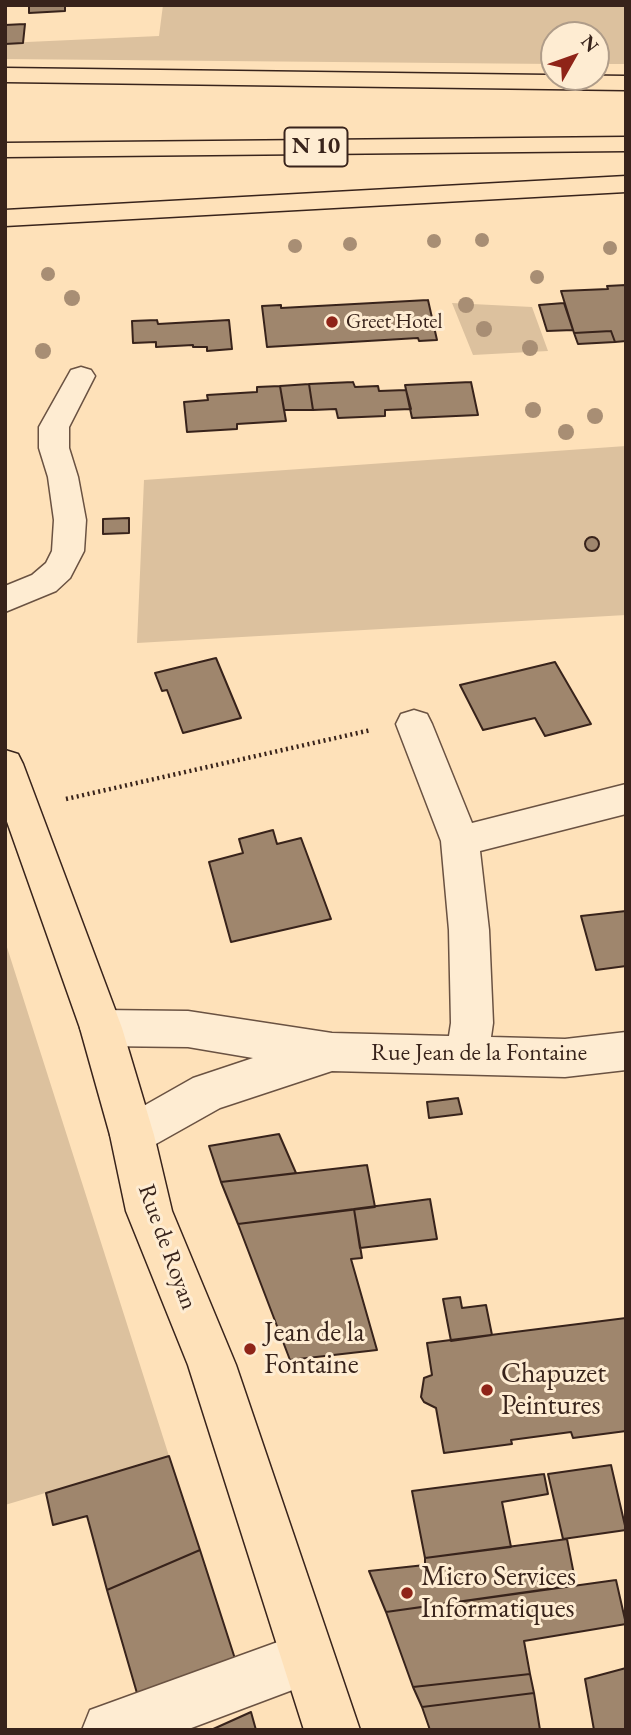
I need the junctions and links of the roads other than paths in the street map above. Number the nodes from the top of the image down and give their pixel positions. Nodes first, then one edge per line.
1 (5, 75) edge
2 (626, 83) edge
3 (626, 144) edge
4 (5, 150) edge
5 (626, 184) edge
6 (5, 218) edge
7 (81, 376) dead end
8 (5, 600) edge
9 (414, 724) road end
10 (5, 764) edge
11 (626, 799) edge
12 (460, 841) junction
13 (101, 1028) junction
14 (626, 1051) edge
15 (332, 1052) junction
16 (467, 1054) junction
17 (132, 1135) junction
18 (308, 1658) junction
19 (110, 1730) edge
20 (332, 1730) edge

1 - 2 main road
3 - 4 main road, N 10
5 - 6 main road
7 - 8 street
9 - 12 street
10 - 13 main road, Rue de Royan
11 - 12 street
12 - 16 street
13 - 15 street, Rue Jean de la Fontaine
13 - 17 main road, Rue de Royan
14 - 16 street, Rue Jean de la Fontaine
15 - 16 street, Rue Jean de la Fontaine
15 - 17 street, Rue Jean de la Fontaine
17 - 18 main road, Rue de Royan
18 - 19 street
18 - 20 main road, Rue de Royan

